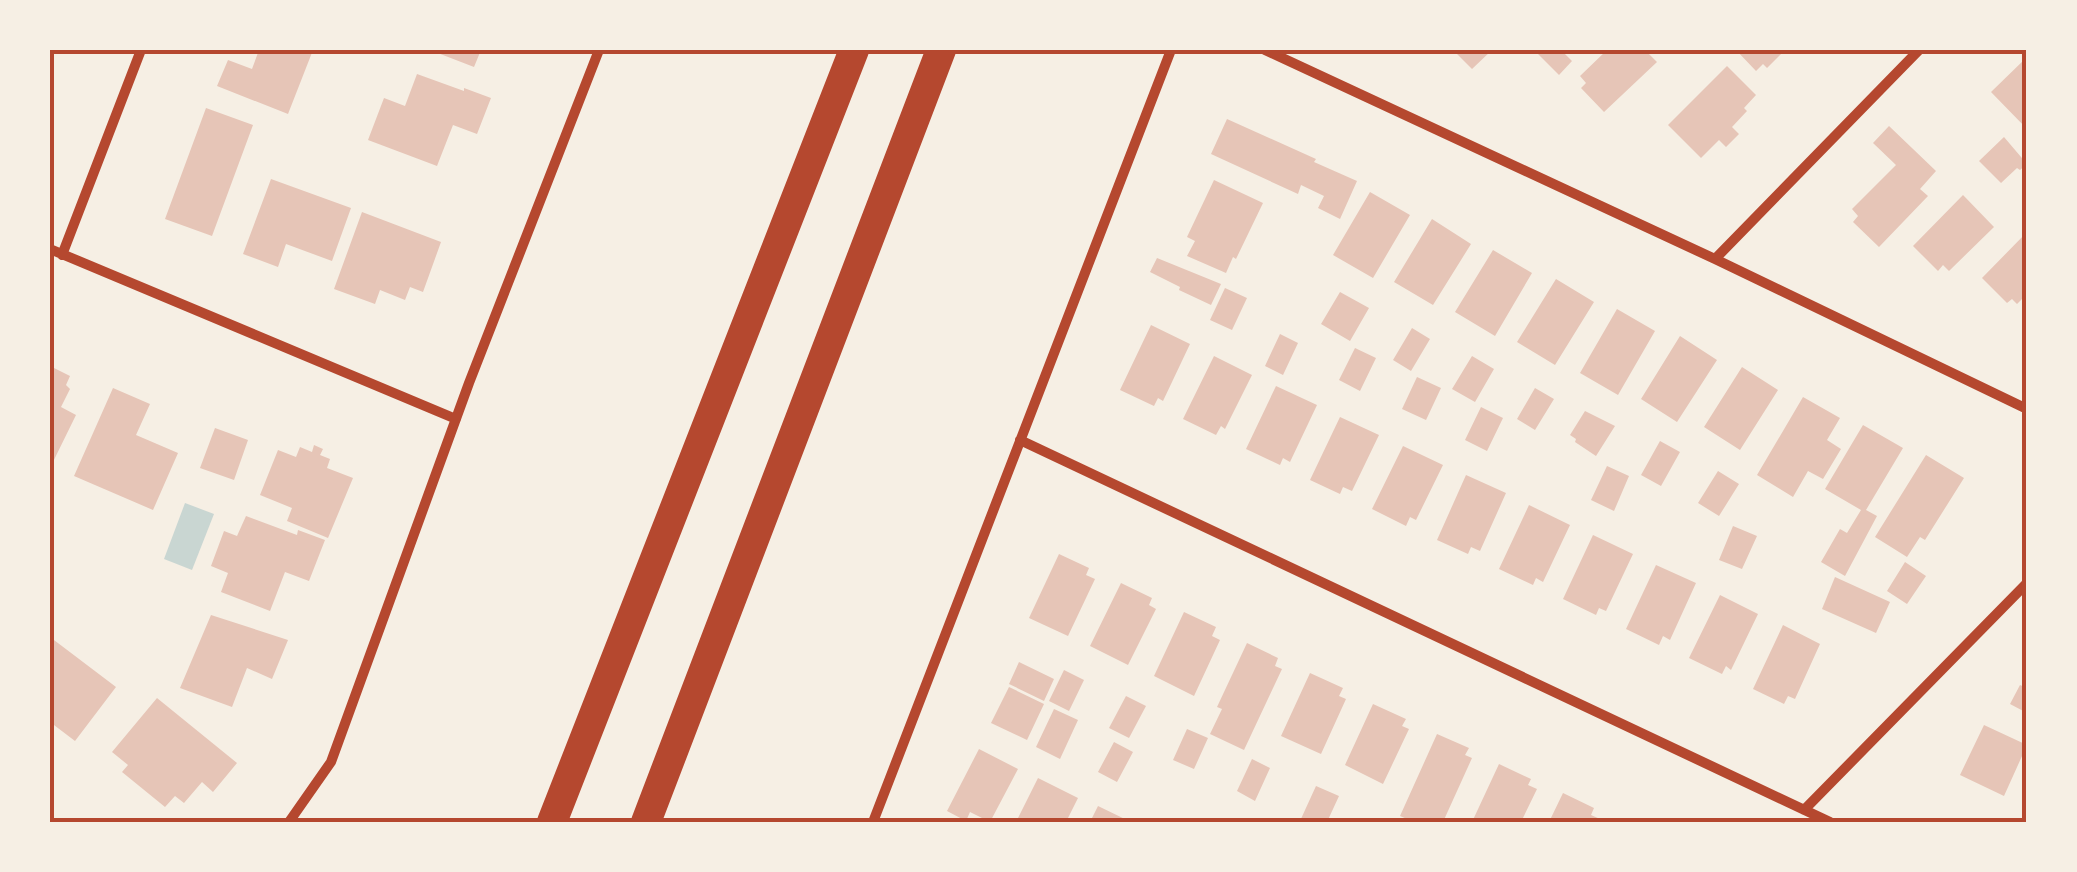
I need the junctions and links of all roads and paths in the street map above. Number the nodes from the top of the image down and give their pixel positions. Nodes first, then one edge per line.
1 (140, 50) edge
2 (599, 50) edge
3 (854, 50) edge
4 (941, 50) edge
5 (1171, 50) edge
6 (1919, 50) edge
7 (1273, 51) edge
8 (50, 249) edge
9 (62, 256) junction
10 (1715, 259) junction
11 (2027, 409) edge
12 (456, 419) junction
13 (1020, 440) junction
14 (2027, 582) edge
15 (1804, 810) junction
16 (289, 822) edge
17 (552, 822) edge
18 (646, 822) edge
19 (873, 822) edge
20 (1830, 822) edge

1 - 9 street
2 - 12 street
3 - 17 highway
4 - 18 highway
5 - 13 street
6 - 10 street
7 - 10 street
8 - 9 street
9 - 12 street
10 - 11 street
12 - 16 street
13 - 15 street
13 - 19 street
14 - 15 street
15 - 20 street

